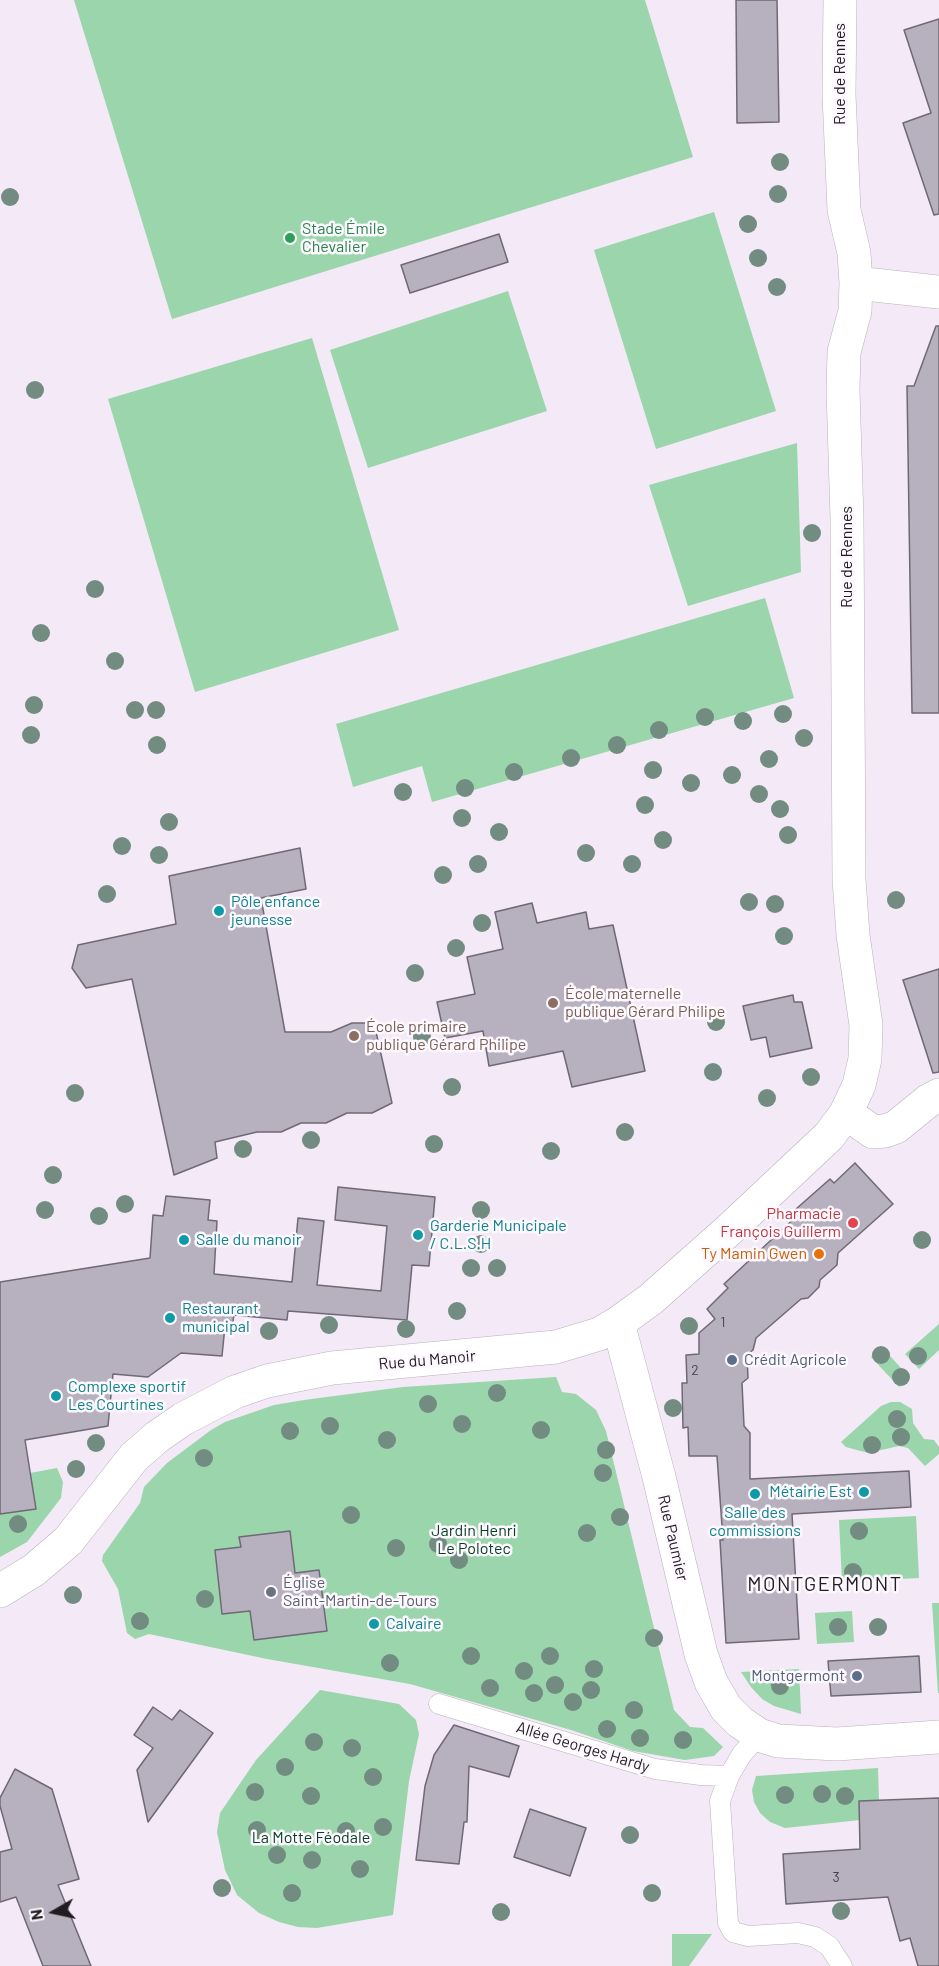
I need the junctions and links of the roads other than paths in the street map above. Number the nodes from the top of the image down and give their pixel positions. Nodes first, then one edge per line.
1 (840, 0) edge
2 (856, 283) junction
3 (939, 292) edge
4 (939, 1095) edge
5 (846, 1113) junction
6 (618, 1323) junction
7 (0, 1591) edge
8 (439, 1704) dead end
9 (759, 1735) junction
10 (939, 1737) edge
11 (729, 1776) junction
12 (842, 1966) edge

1 - 2 street, Rue de Rennes
2 - 3 street
2 - 5 street, Rue de Rennes
4 - 5 street
5 - 6 street, Rue du Manoir
6 - 7 street, Rue du Manoir
6 - 9 street, Rue Paumier
8 - 11 lane, Allée Georges Hardy
9 - 10 street, Rue Paumier
9 - 11 lane
11 - 12 lane

